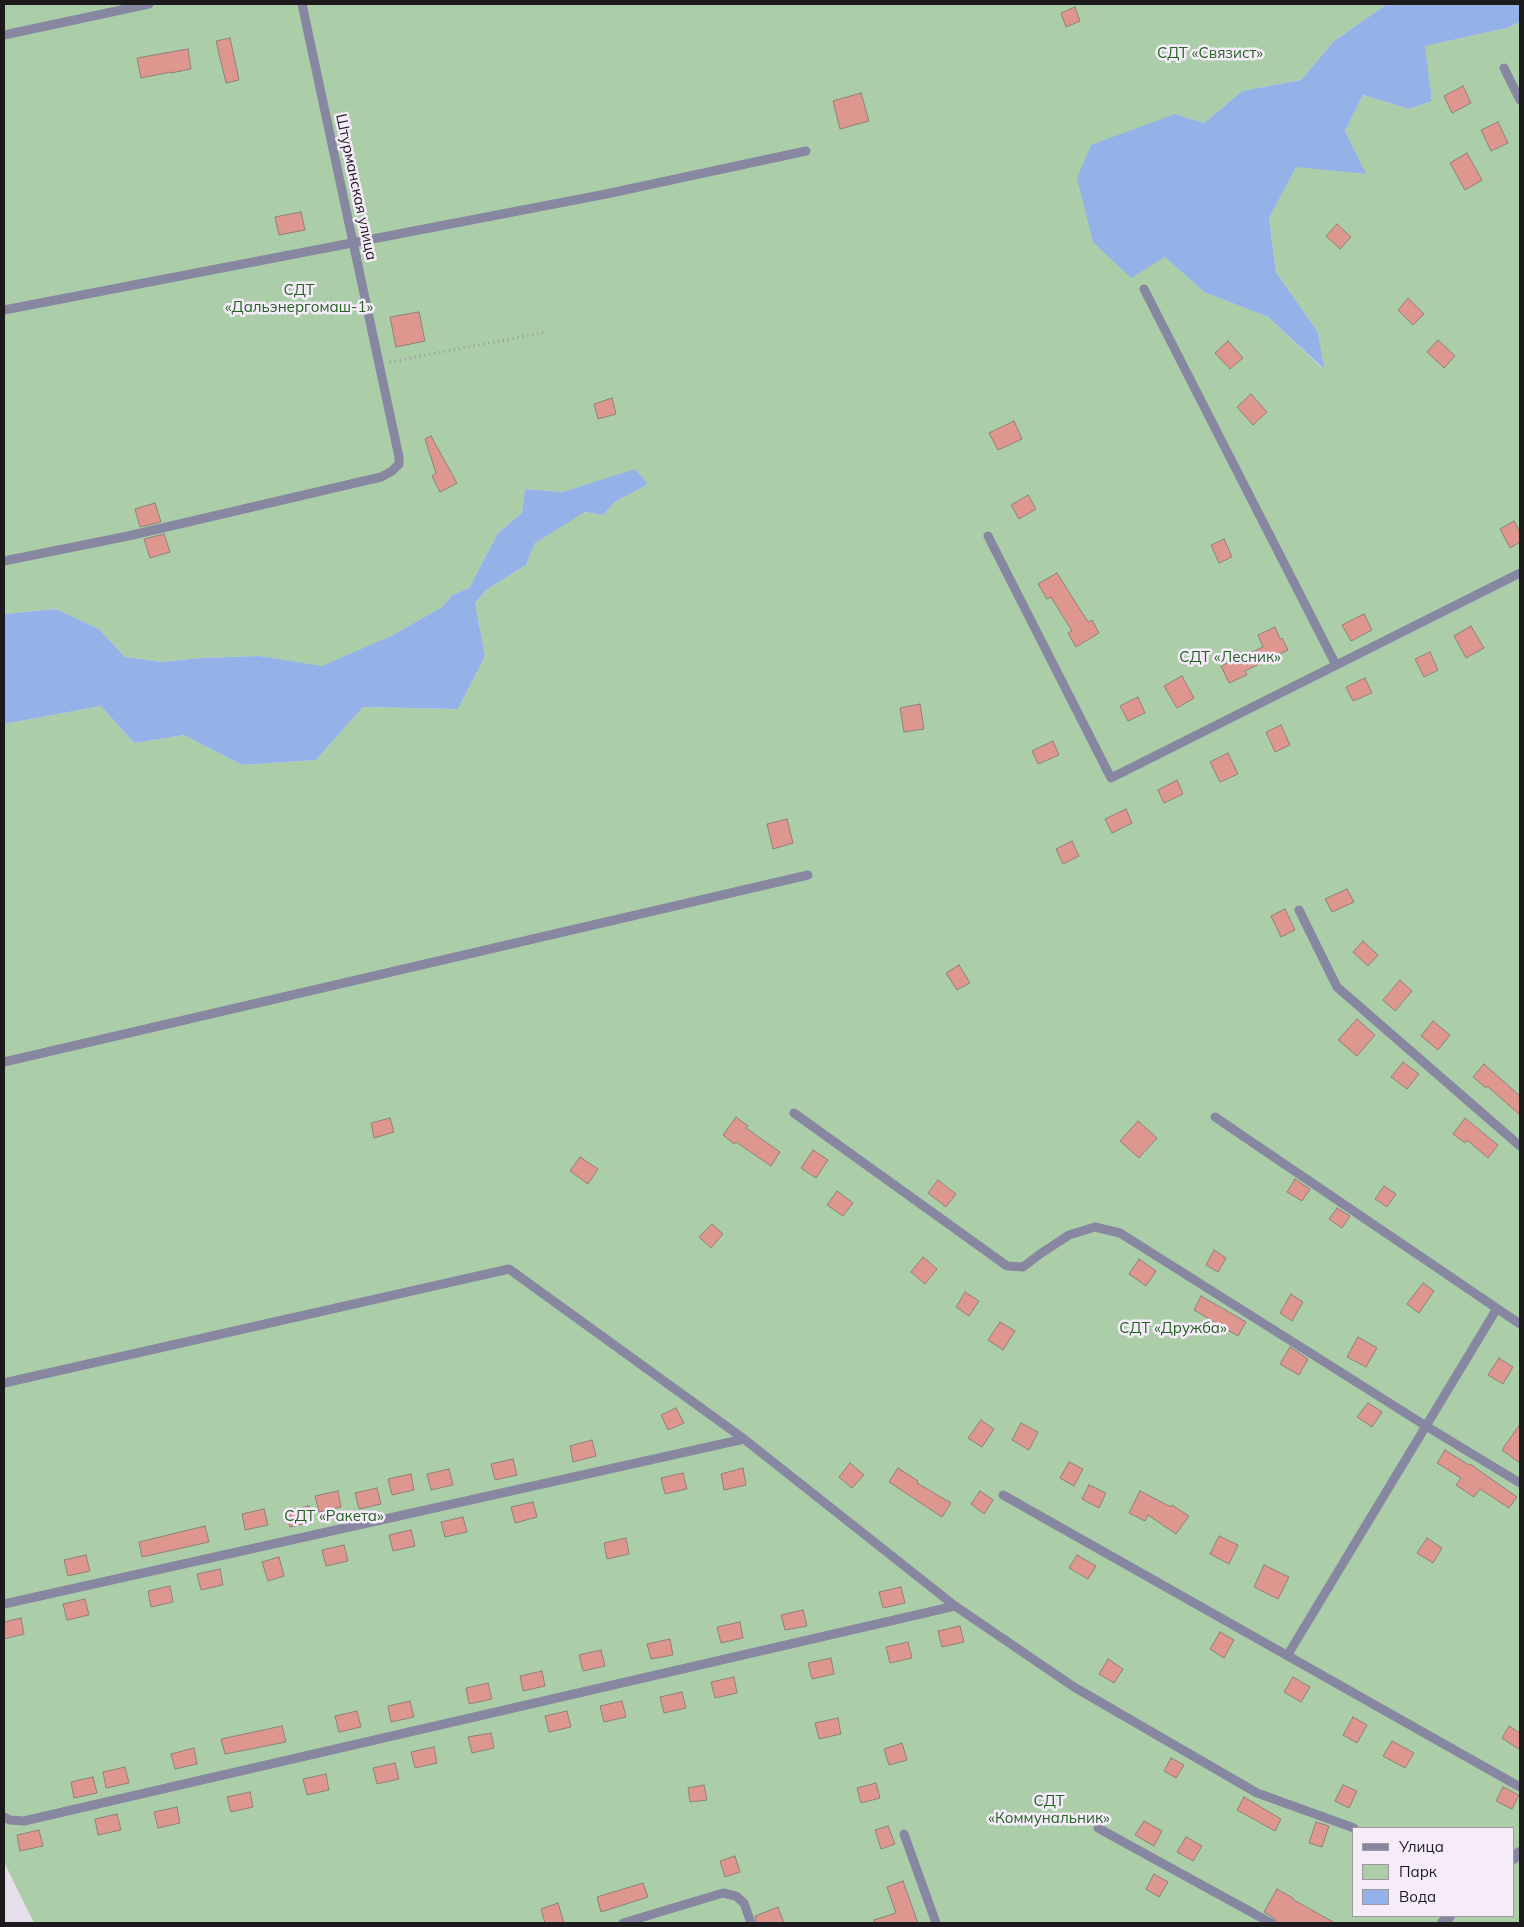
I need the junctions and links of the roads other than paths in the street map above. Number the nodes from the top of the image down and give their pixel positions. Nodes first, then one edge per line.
1 (149, 4) edge
2 (302, 4) edge
3 (4, 35) edge
4 (1504, 68) dead end
5 (1520, 100) edge
6 (806, 151) dead end
7 (354, 242) junction
8 (1144, 289) dead end
9 (4, 310) edge
10 (988, 536) dead end
11 (4, 561) edge
12 (1520, 573) edge
13 (1336, 665) junction
14 (808, 875) dead end
15 (1299, 910) dead end
16 (4, 1062) edge
17 (794, 1114) dead end
18 (1215, 1117) dead end
19 (1520, 1146) edge
20 (1496, 1310) junction
21 (1520, 1324) edge
22 (4, 1383) edge
23 (1426, 1426) junction
24 (744, 1439) junction
25 (1520, 1483) edge
26 (1002, 1495) dead end
27 (4, 1604) edge
28 (955, 1606) junction
29 (1287, 1656) junction
30 (1520, 1786) edge
31 (4, 1817) edge
32 (1352, 1827) edge
33 (1098, 1828) dead end
34 (904, 1834) dead end
35 (623, 1923) edge
36 (752, 1923) edge
37 (936, 1923) edge
38 (1271, 1923) edge

1 - 3 lane
2 - 7 lane, Штурманская улица
4 - 5 lane
6 - 7 lane
7 - 9 lane
7 - 11 lane, Штурманская улица
8 - 13 lane
10 - 13 lane
12 - 13 lane
14 - 16 lane
15 - 19 lane
17 - 23 lane
18 - 20 lane
20 - 21 lane
20 - 23 lane
22 - 24 lane
23 - 25 lane
23 - 29 lane
24 - 27 lane
24 - 28 lane
26 - 29 lane
28 - 31 lane
28 - 32 lane
29 - 30 lane
33 - 38 lane
34 - 37 lane
35 - 36 lane

